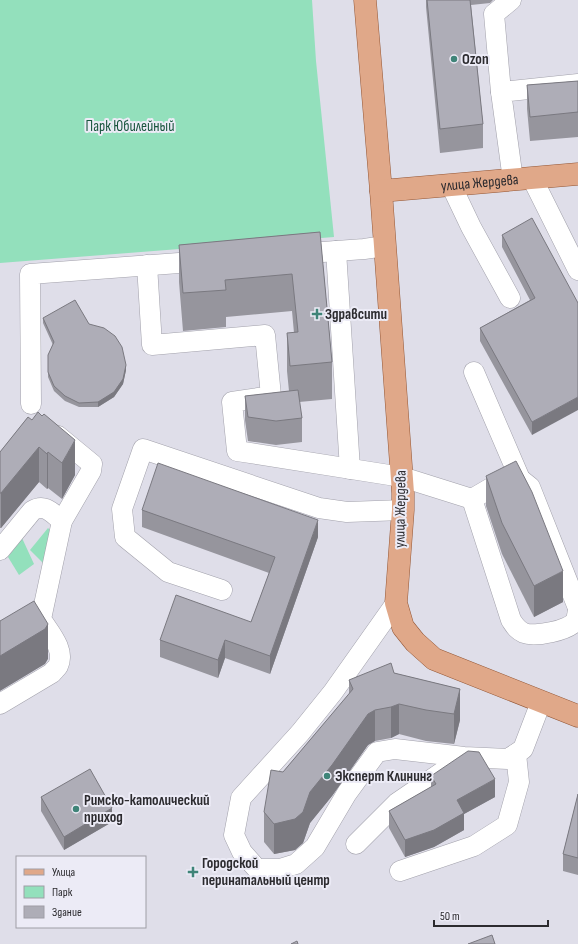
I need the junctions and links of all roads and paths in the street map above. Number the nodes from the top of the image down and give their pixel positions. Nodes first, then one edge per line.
1 (365, 0) edge
2 (512, 0) edge
3 (578, 84) edge
4 (501, 92) junction
5 (578, 174) edge
6 (522, 179) junction
7 (451, 185) junction
8 (381, 191) junction
9 (385, 246) junction
10 (336, 251) junction
11 (281, 255) edge
12 (226, 259) edge
13 (576, 262) edge
14 (147, 265) junction
15 (510, 298) dead end
16 (474, 372) dead end
17 (31, 404) dead end
18 (34, 432) edge
19 (350, 469) junction
20 (402, 477) junction
21 (520, 479) junction
22 (472, 499) junction
23 (403, 510) junction
24 (62, 521) junction
25 (0, 550) edge
26 (222, 590) dead end
27 (396, 603) junction
28 (578, 610) edge
29 (541, 702) junction
30 (0, 704) edge
31 (578, 716) edge
32 (516, 754) junction
33 (464, 757) junction
34 (356, 844) dead end
35 (400, 871) dead end

1 - 8 main road, улица Жердева
2 - 4 street
3 - 4 street
4 - 6 street
5 - 6 main road, улица Жердева
6 - 7 main road, улица Жердева
6 - 13 street
7 - 8 main road, улица Жердева
7 - 15 street
8 - 9 main road, улица Жердева
9 - 10 street
9 - 20 main road, улица Жердева
10 - 11 street
10 - 19 street
12 - 14 street
14 - 17 street
14 - 19 street
16 - 21 street
18 - 24 street
19 - 20 street
20 - 22 street
20 - 23 main road, улица Жердева
21 - 22 street
21 - 28 street
22 - 28 street
23 - 26 street
23 - 27 main road, улица Жердева
24 - 25 street
24 - 30 street
27 - 29 main road, улица Жердева
27 - 33 street
29 - 31 main road, улица Жердева
29 - 32 street
32 - 33 street
32 - 35 street
33 - 34 street

